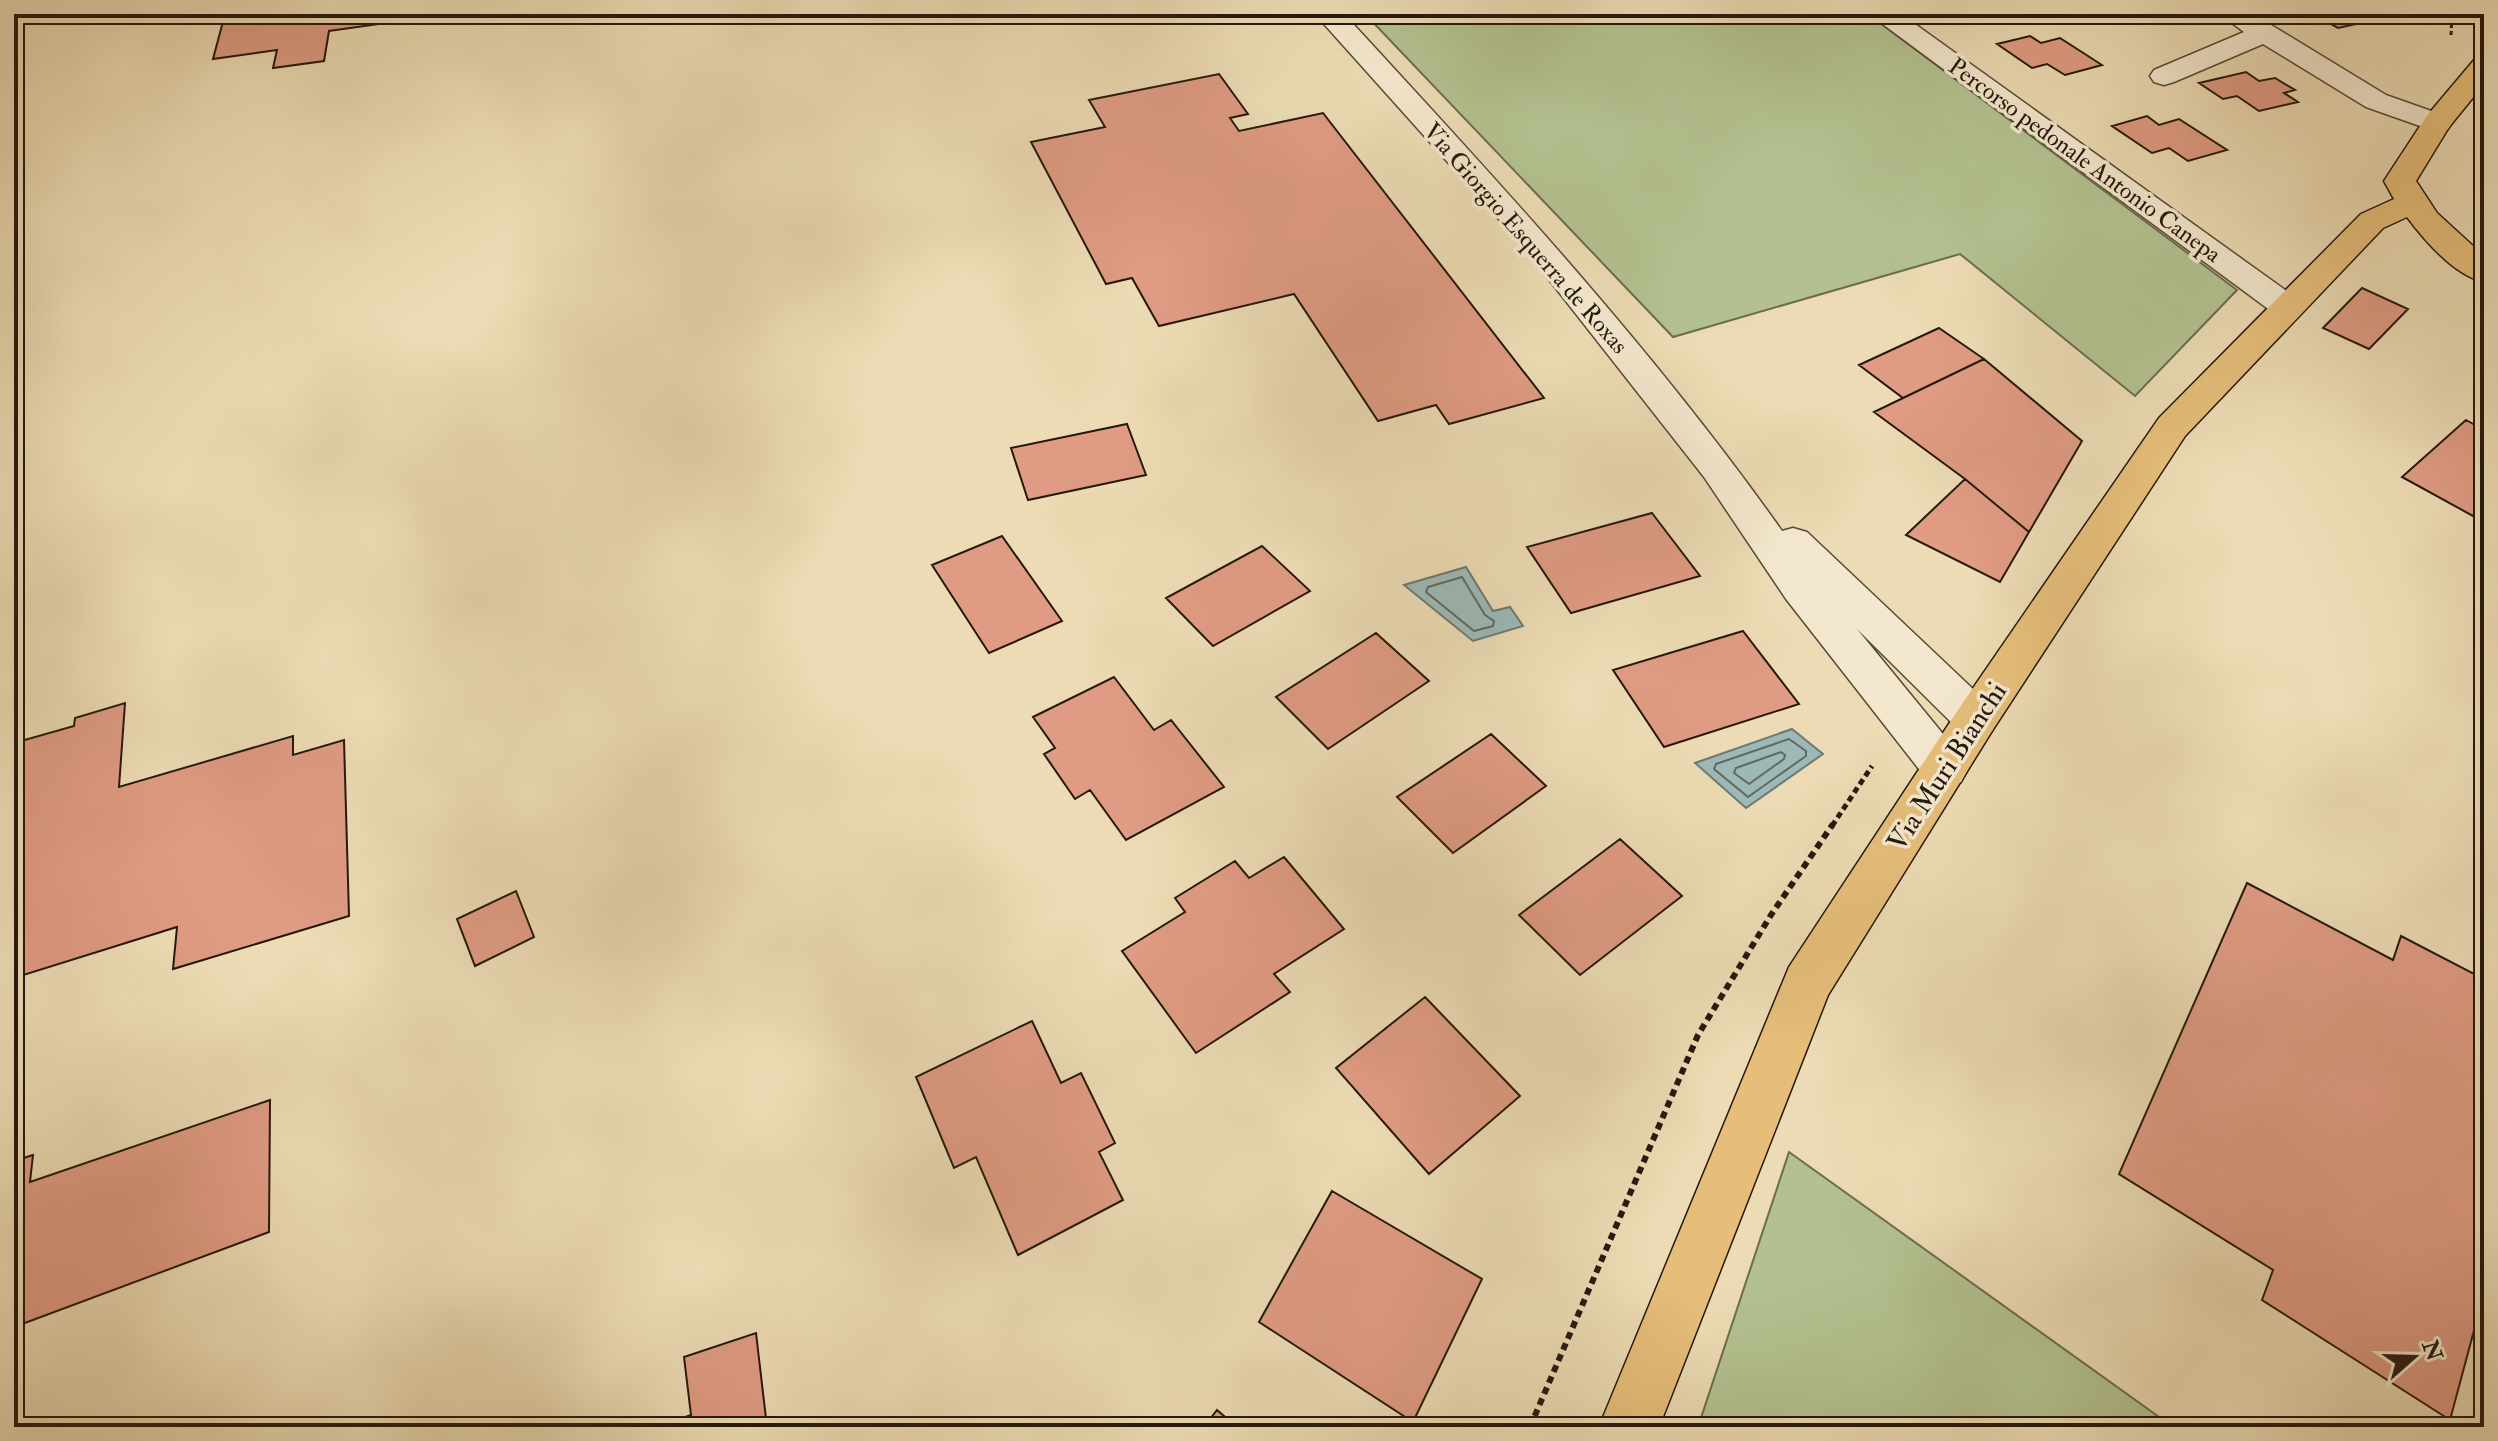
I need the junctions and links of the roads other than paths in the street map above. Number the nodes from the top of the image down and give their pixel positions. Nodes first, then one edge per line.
1 (1329, 14) edge
2 (1883, 14) edge
3 (2234, 14) edge
4 (2265, 33) junction
5 (2484, 66) edge
6 (2164, 76) dead end
7 (2437, 123) junction
8 (2410, 204) junction
9 (2484, 272) edge
10 (2287, 307) junction
11 (1717, 468) junction
12 (1976, 719) junction
13 (1945, 769) junction
14 (1629, 1427) edge

1 - 11 street, Via Giorgio Esquerra de Roxas
2 - 10 street, Percorso pedonale Antonio Canepa
3 - 4 street
4 - 6 street
4 - 7 street
5 - 7 main road
7 - 8 main road
8 - 9 main road
8 - 10 main road, Via Muri Bianchi
10 - 12 main road, Via Muri Bianchi
11 - 12 street
11 - 13 street
12 - 13 main road, Via Muri Bianchi
13 - 14 main road, Via Muri Bianchi

